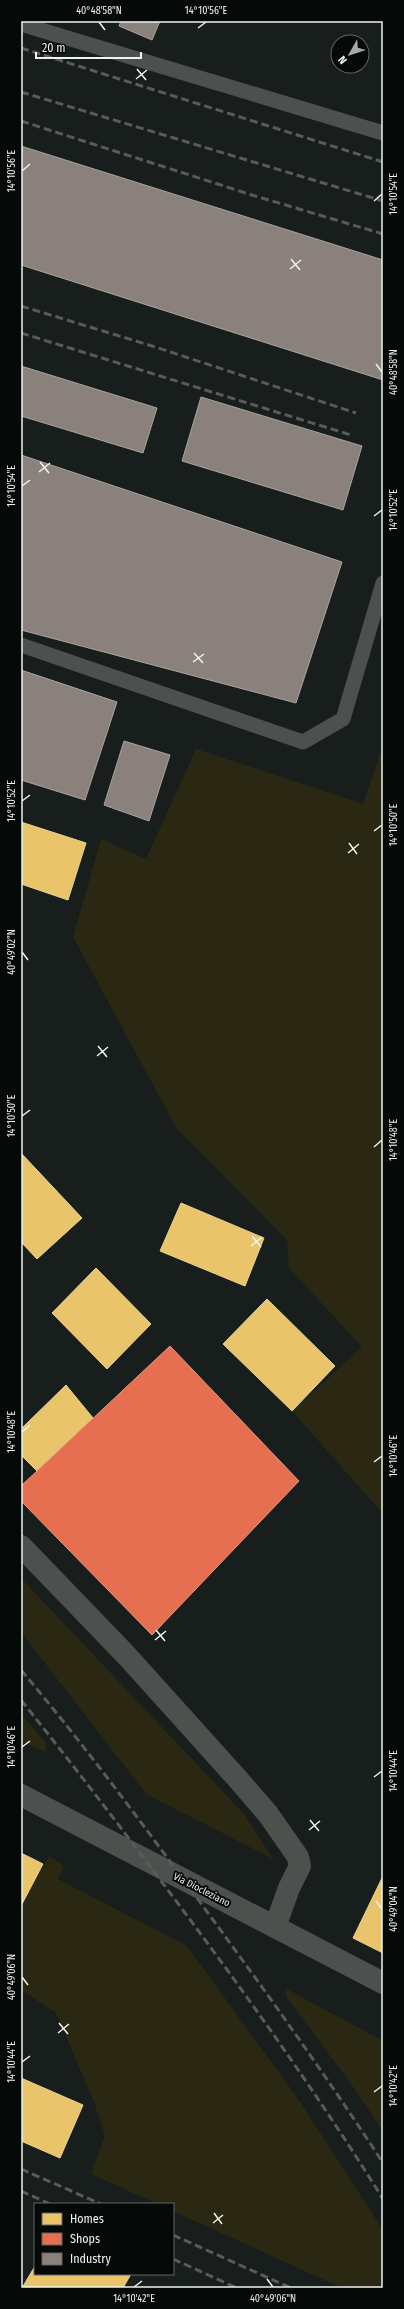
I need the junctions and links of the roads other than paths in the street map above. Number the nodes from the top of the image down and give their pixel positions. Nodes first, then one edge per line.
1 (21, 24) edge
2 (383, 133) edge
3 (383, 583) edge
4 (21, 645) edge
5 (21, 1546) edge
6 (21, 1795) edge
7 (275, 1927) junction
8 (383, 1983) edge

1 - 2 lane
3 - 4 lane
5 - 7 street
6 - 7 street, Via Diocleziano
7 - 8 street, Via Diocleziano

